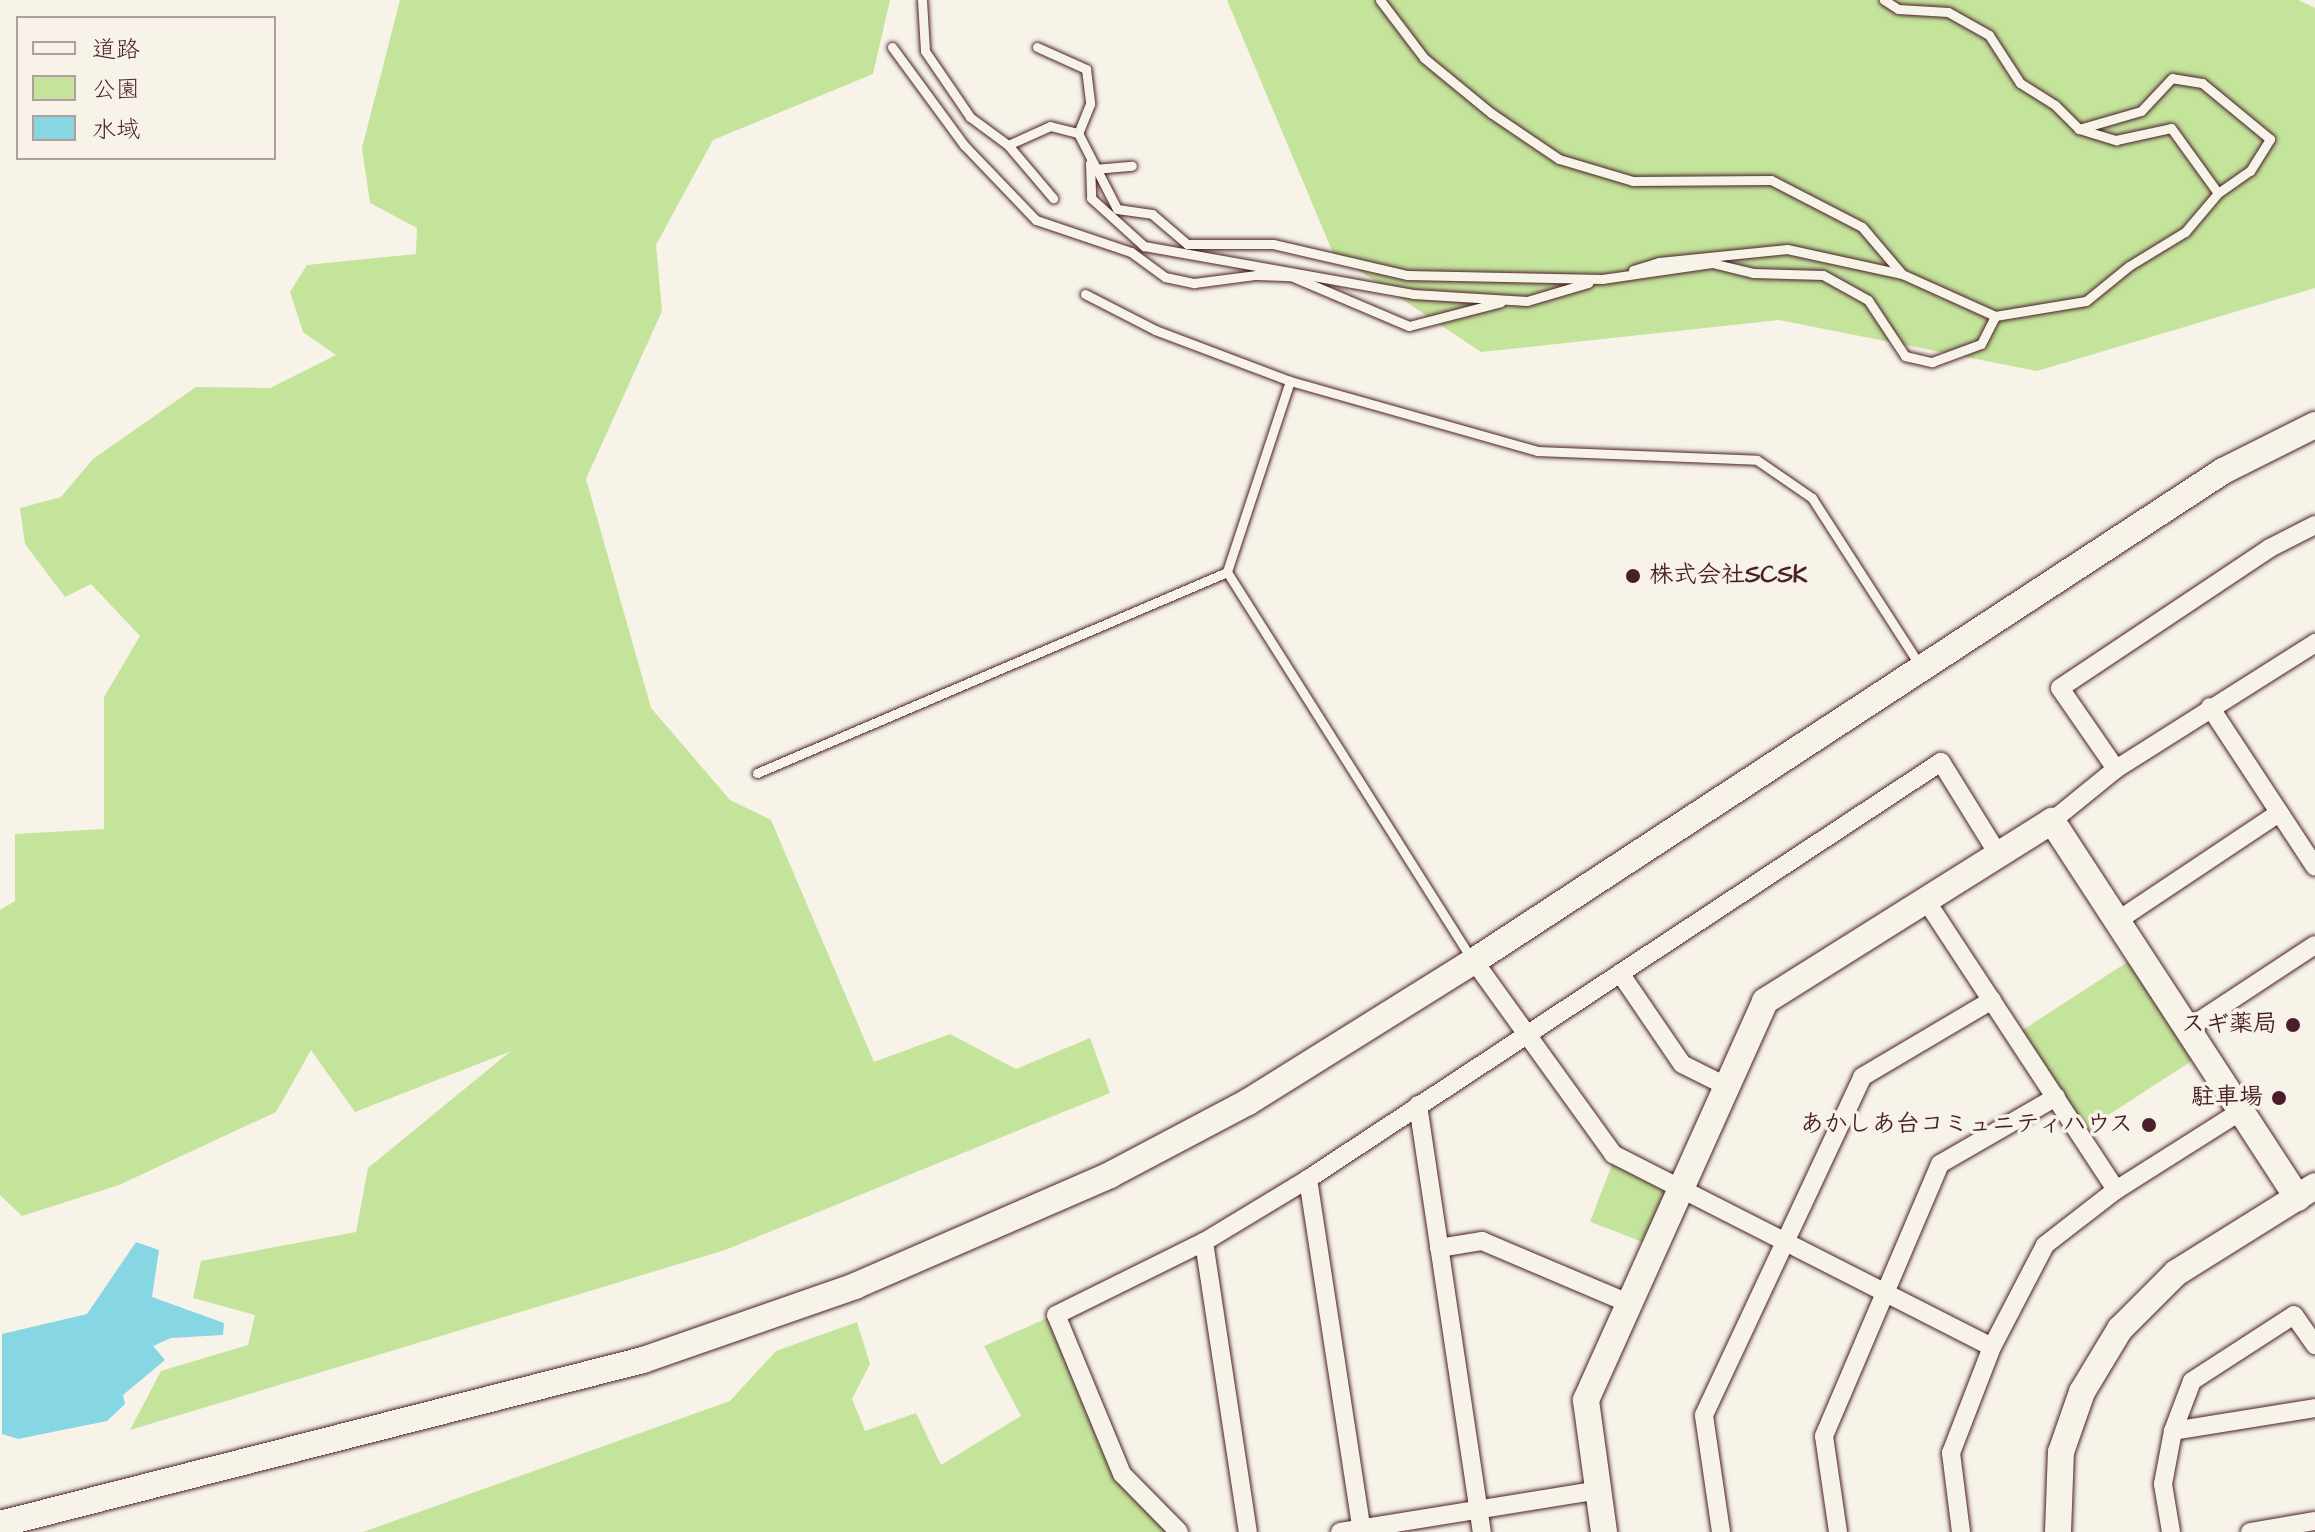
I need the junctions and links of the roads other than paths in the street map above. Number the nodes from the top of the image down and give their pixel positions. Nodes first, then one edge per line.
1 (922, 0) edge
2 (1380, 0) edge
3 (1884, 0) edge
4 (892, 47) dead end
5 (1037, 47) dead end
6 (2079, 129) junction
7 (1078, 133) junction
8 (1008, 145) junction
9 (1089, 157) junction
10 (1132, 166) dead end
11 (1094, 169) junction
12 (2218, 193) junction
13 (1053, 198) dead end
14 (1902, 274) junction
15 (1602, 279) junction
16 (1085, 294) dead end
17 (1508, 300) junction
18 (1995, 316) junction
19 (1290, 381) junction
20 (2315, 425) edge
21 (2315, 525) edge
22 (1227, 572) junction
23 (2312, 650) edge
24 (1921, 667) junction
25 (2210, 707) junction
26 (2116, 769) junction
27 (757, 773) dead end
28 (2279, 813) junction
29 (2052, 821) junction
30 (1998, 854) junction
31 (2315, 867) edge
32 (1925, 899) junction
33 (2117, 921) junction
34 (2315, 945) edge
35 (1474, 961) junction
36 (1620, 973) junction
37 (1992, 1000) junction
38 (2187, 1029) junction
39 (1525, 1034) junction
40 (1724, 1085) junction
41 (2056, 1097) junction
42 (1418, 1105) junction
43 (2241, 1111) junction
44 (1308, 1179) junction
45 (1679, 1187) junction
46 (2116, 1190) junction
47 (2306, 1192) edge
48 (1785, 1241) junction
49 (1204, 1242) junction
50 (1439, 1248) junction
51 (1885, 1292) junction
52 (1628, 1303) junction
53 (2315, 1345) edge
54 (1992, 1347) junction
55 (2315, 1408) edge
56 (2173, 1431) junction
57 (1598, 1490) junction
58 (1479, 1510) junction
59 (2315, 1521) edge
60 (0, 1524) edge
61 (1362, 1530) edge
62 (1179, 1532) edge
63 (1248, 1532) edge
64 (1340, 1532) edge
65 (1482, 1532) edge
66 (1604, 1532) edge
67 (1721, 1532) edge
68 (1838, 1532) edge
69 (1961, 1532) edge
70 (2058, 1532) edge
71 (2171, 1532) edge
72 (2250, 1532) edge

1 - 8 lane
2 - 14 lane
3 - 6 lane
4 - 17 lane
5 - 7 lane
6 - 12 lane
6 - 12 lane
7 - 8 lane
7 - 9 lane
8 - 13 lane
9 - 11 lane
9 - 17 lane
10 - 11 lane
11 - 15 lane
12 - 18 lane
14 - 15 lane
14 - 18 lane
15 - 17 lane
15 - 18 lane
16 - 19 lane
19 - 22 lane
19 - 24 lane
20 - 24 street
21 - 26 street
22 - 27 lane
22 - 35 lane
23 - 25 street
24 - 35 street
25 - 26 street
25 - 28 street
26 - 29 street
28 - 31 street
28 - 33 street
29 - 30 street
29 - 33 street
30 - 32 street
30 - 36 street
32 - 37 street
32 - 40 street
33 - 38 street
34 - 38 street
35 - 39 street
35 - 60 street
36 - 39 street
36 - 40 street
37 - 41 street
37 - 48 street
38 - 43 street
39 - 42 street
39 - 45 street
40 - 45 street
41 - 46 street
41 - 51 street
42 - 44 street
42 - 50 street
43 - 46 street
43 - 47 street
44 - 49 street
44 - 61 street
45 - 48 street
45 - 52 street
46 - 54 street
47 - 70 street
48 - 51 street
48 - 67 street
49 - 62 street
49 - 63 street
50 - 52 street
50 - 58 street
51 - 54 street
51 - 68 street
52 - 57 street
53 - 56 street
54 - 69 street
55 - 56 street
56 - 71 street
57 - 58 street
57 - 66 street
58 - 61 street
58 - 65 street
59 - 72 street
61 - 64 street

